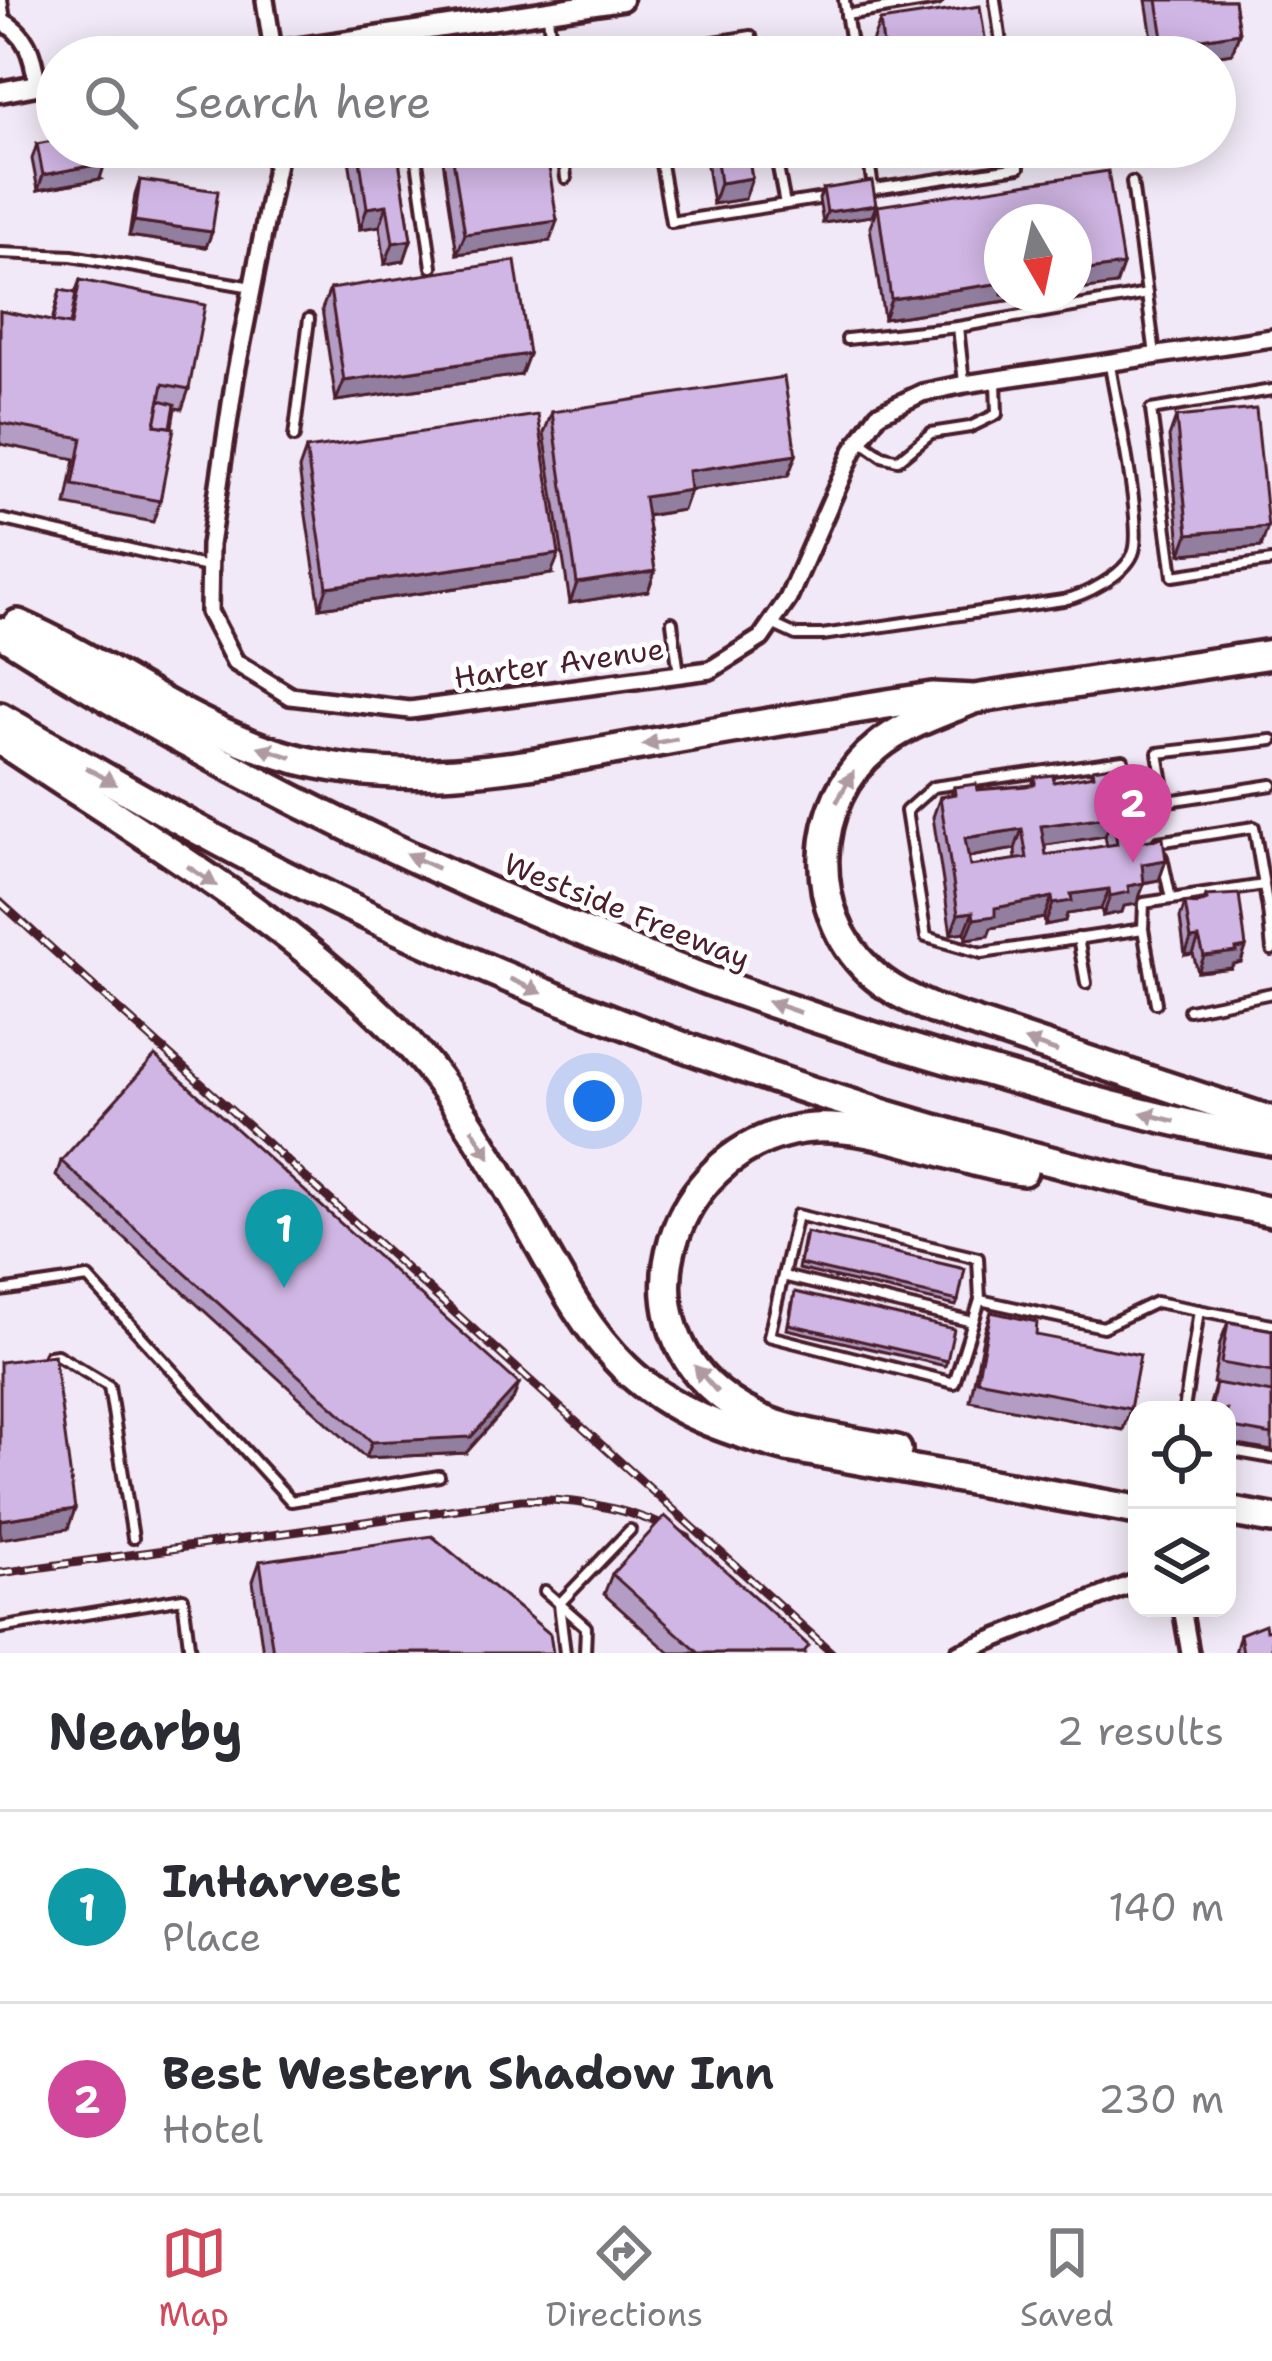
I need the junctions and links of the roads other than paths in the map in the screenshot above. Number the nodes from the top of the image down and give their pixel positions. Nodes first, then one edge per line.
1 (2, 0) edge
2 (265, 0) edge
3 (622, 0) edge
4 (844, 0) edge
5 (937, 0) edge
6 (995, 0) edge
7 (488, 10) edge
8 (548, 11) junction
9 (846, 15) junction
10 (3, 21) edge
11 (401, 33) junction
12 (270, 36) edge
13 (384, 36) edge
14 (401, 36) edge
15 (550, 36) edge
16 (850, 36) edge
17 (1000, 36) edge
18 (36, 62) edge
19 (36, 84) edge
20 (0, 92) edge
21 (276, 168) edge
22 (418, 168) edge
23 (565, 168) edge
24 (662, 168) edge
25 (778, 168) edge
26 (870, 168) edge
27 (1007, 168) edge
28 (566, 178) dead end
29 (1132, 182) dead end
30 (873, 190) junction
31 (851, 193) edge
32 (829, 197) edge
33 (785, 204) junction
34 (0, 253) edge
35 (432, 267) dead end
36 (252, 286) junction
37 (1147, 294) junction
38 (309, 320) dead end
39 (958, 326) junction
40 (1272, 338) edge
41 (848, 339) dead end
42 (1155, 356) junction
43 (1109, 362) junction
44 (996, 380) junction
45 (964, 384) junction
46 (1272, 390) edge
47 (294, 436) dead end
48 (860, 440) junction
49 (0, 519) edge
50 (1272, 561) edge
51 (210, 568) junction
52 (0, 616) edge
53 (672, 622) dead end
54 (771, 624) junction
55 (0, 632) edge
56 (1272, 654) edge
57 (679, 675) junction
58 (974, 699) junction
59 (0, 717) edge
60 (0, 740) edge
61 (1272, 740) edge
62 (1126, 783) edge
63 (1272, 785) edge
64 (1166, 801) junction
65 (1132, 825) edge
66 (1159, 842) junction
67 (1147, 843) edge
68 (1264, 885) junction
69 (1171, 899) junction
70 (1270, 909) edge
71 (1143, 928) junction
72 (1078, 938) junction
73 (1272, 948) edge
74 (1086, 983) dead end
75 (1272, 993) edge
76 (1156, 1003) dead end
77 (1189, 1010) dead end
78 (1272, 1121) edge
79 (1272, 1142) edge
80 (1126, 1183) junction
81 (1272, 1212) edge
82 (783, 1276) junction
83 (0, 1291) edge
84 (980, 1300) junction
85 (1199, 1310) junction
86 (973, 1322) junction
87 (1272, 1324) edge
88 (38, 1358) edge
89 (1185, 1401) edge
90 (1236, 1452) edge
91 (1272, 1458) edge
92 (439, 1476) dead end
93 (1128, 1492) edge
94 (1131, 1509) edge
95 (1236, 1512) edge
96 (1272, 1519) edge
97 (1236, 1529) edge
98 (631, 1530) dead end
99 (1272, 1535) edge
100 (133, 1538) dead end
101 (1128, 1586) edge
102 (545, 1591) dead end
103 (560, 1604) junction
104 (1184, 1617) edge
105 (0, 1628) edge
106 (190, 1653) edge
107 (565, 1653) edge
108 (585, 1653) edge
109 (959, 1653) edge
110 (1190, 1653) edge

1 - 10 lane
2 - 12 street
3 - 8 street
4 - 9 lane
5 - 9 lane
6 - 17 lane
7 - 8 street
7 - 11 street
8 - 15 lane
9 - 16 lane
10 - 18 street
11 - 13 street
11 - 14 lane
19 - 20 street
21 - 36 street, Harter Avenue
22 - 35 lane
23 - 28 lane
24 - 33 lane
25 - 33 lane
26 - 30 lane
27 - 30 lane
29 - 37 lane
30 - 31 lane
32 - 33 lane
34 - 36 lane
36 - 51 street, Harter Avenue
37 - 39 lane
37 - 42 lane
38 - 47 lane
39 - 41 lane
39 - 45 lane
40 - 42 street, Harter Avenue
42 - 43 street, Harter Avenue
43 - 44 street, Harter Avenue
43 - 54 lane
44 - 45 street, Harter Avenue
44 - 48 lane
45 - 48 street, Harter Avenue
46 - 50 lane
48 - 54 street, Harter Avenue
49 - 51 lane
51 - 57 street, Harter Avenue
58 -> 52 highway
53 - 57 lane
54 - 57 street, Harter Avenue
79 -> 55 highway, Westside Freeway
56 - 58 highway
78 -> 58 highway
59 -> 80 highway
60 -> 94 highway
61 - 64 lane
62 - 72 lane
63 - 64 lane
64 - 65 lane
66 - 67 lane
66 - 68 lane
66 - 69 lane
68 - 69 lane
68 - 70 lane
69 - 71 lane
70 - 73 lane
71 - 72 lane
71 - 76 lane
72 - 74 lane
75 - 77 lane
80 - 81 highway
93 -> 80 highway
82 - 84 lane
82 - 86 lane
82 - 86 lane
83 - 92 lane
84 - 85 lane
84 - 86 lane
85 - 87 lane
85 - 89 lane
88 - 100 lane
90 - 91 lane
95 - 96 highway
97 - 99 highway
98 - 103 lane
101 - 109 street
102 - 103 lane
103 - 107 lane
103 - 108 lane
104 - 110 street
105 - 106 lane

